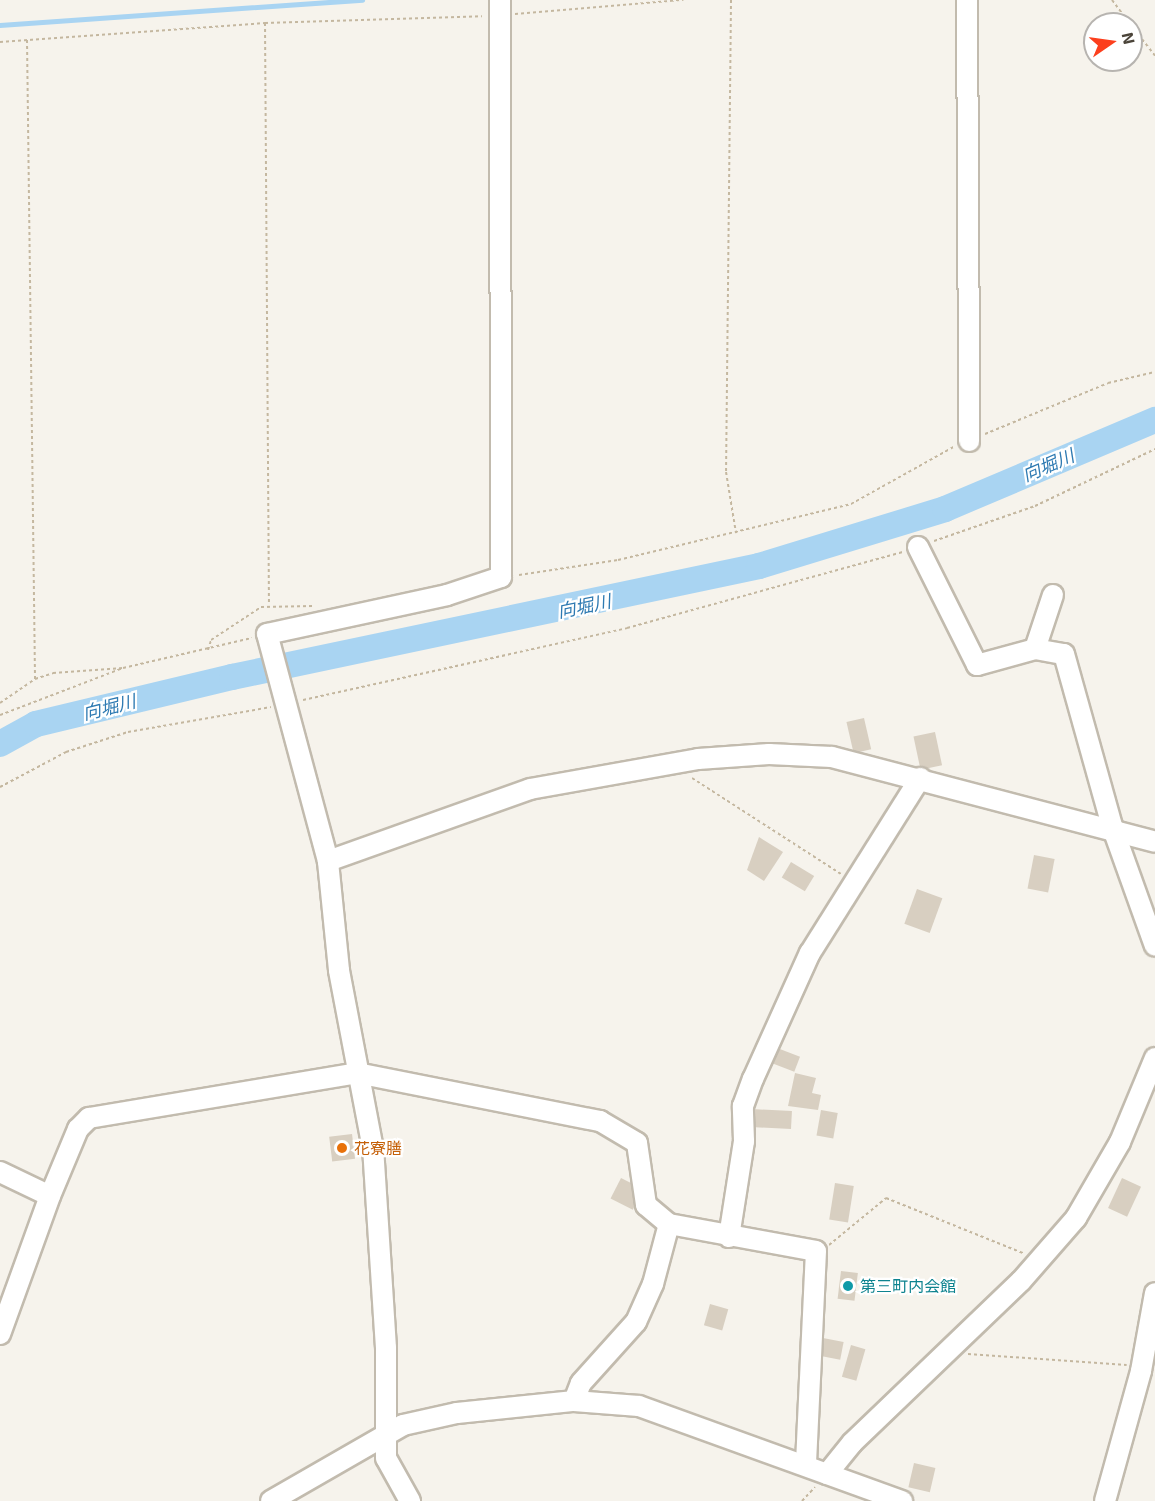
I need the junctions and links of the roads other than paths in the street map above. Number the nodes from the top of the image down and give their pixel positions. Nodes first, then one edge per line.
1 (967, 0) edge
2 (500, 7) edge
3 (969, 441) road end
4 (918, 547) road end
5 (1053, 595) dead end
6 (1035, 649) junction
7 (920, 778) junction
8 (1112, 826) junction
9 (1155, 842) edge
10 (328, 861) junction
11 (1155, 946) edge
12 (1155, 1058) edge
13 (357, 1073) junction
14 (0, 1172) edge
15 (51, 1196) junction
16 (669, 1224) junction
17 (729, 1237) junction
18 (1155, 1293) edge
19 (2, 1324) edge
20 (574, 1401) junction
21 (387, 1436) junction
22 (806, 1465) junction
23 (827, 1474) junction
24 (281, 1499) edge
25 (410, 1501) edge
26 (902, 1501) edge
27 (1105, 1501) edge

1 - 3 street
2 - 10 street
4 - 6 street
5 - 6 street
6 - 8 street
7 - 8 street
7 - 10 street
7 - 17 street
8 - 9 street
8 - 11 street
10 - 13 street
12 - 23 street
13 - 15 street
13 - 16 street
13 - 21 street
14 - 15 street
15 - 19 street
16 - 17 street
16 - 20 street
17 - 22 street
18 - 27 street
20 - 21 street
20 - 22 street
21 - 24 street
21 - 25 street
22 - 23 street
23 - 26 street

